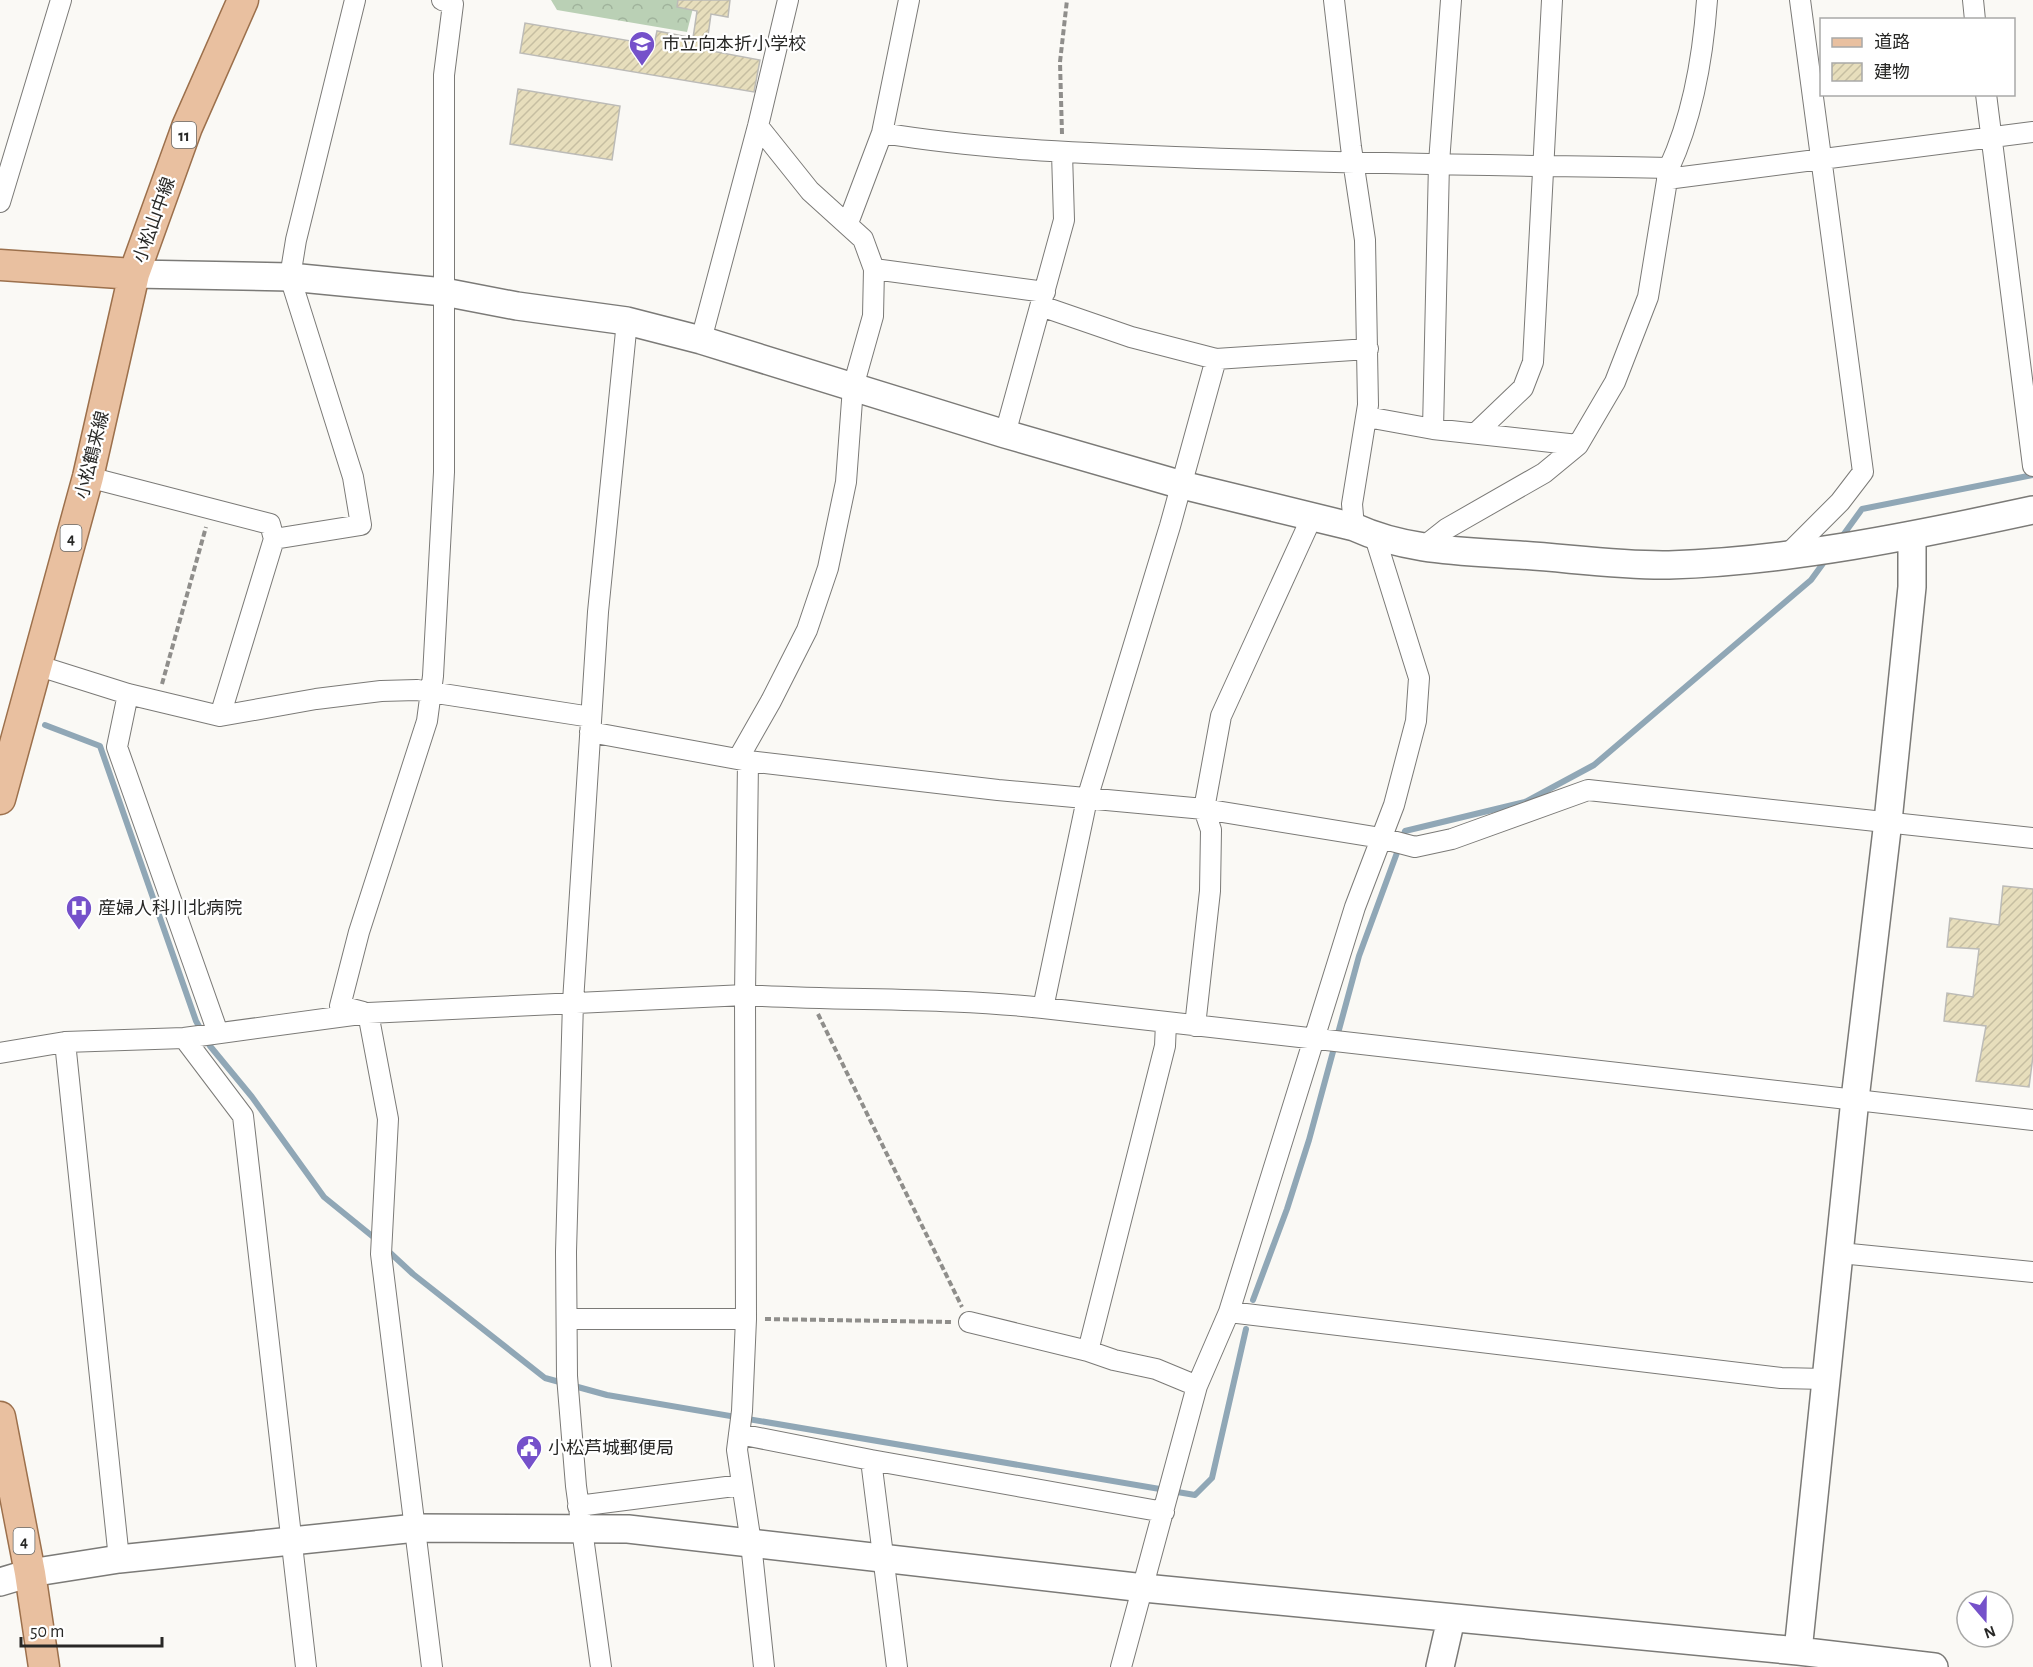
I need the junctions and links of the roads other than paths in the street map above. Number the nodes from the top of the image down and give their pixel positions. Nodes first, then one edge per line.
1 (61, 0) edge
2 (243, 0) edge
3 (355, 0) edge
4 (442, 0) edge
5 (788, 0) edge
6 (909, 0) edge
7 (1334, 0) edge
8 (1451, 0) edge
9 (1552, 0) edge
10 (1707, 0) edge
11 (1800, 0) edge
12 (1973, 0) edge
13 (1975, 18) edge
14 (1986, 96) edge
15 (758, 126) junction
16 (2033, 132) edge
17 (882, 133) junction
18 (1992, 137) junction
19 (1062, 153) junction
20 (1821, 158) junction
21 (1439, 163) junction
22 (1353, 165) junction
23 (1543, 166) junction
24 (1668, 174) junction
25 (0, 202) edge
26 (848, 223) junction
27 (0, 265) edge
28 (874, 269) junction
29 (135, 274) junction
30 (290, 277) junction
31 (444, 292) junction
32 (1043, 299) junction
33 (627, 321) junction
34 (701, 340) junction
35 (1368, 350) junction
36 (1216, 360) junction
37 (853, 387) junction
38 (1367, 417) junction
39 (1432, 429) junction
40 (1476, 433) junction
41 (1005, 434) junction
42 (1578, 444) junction
43 (2033, 466) edge
44 (88, 477) junction
45 (1182, 485) junction
46 (2033, 510) edge
47 (1311, 519) junction
48 (1364, 532) junction
49 (1912, 536) junction
50 (274, 539) junction
51 (1422, 548) junction
52 (1788, 554) junction
53 (36, 665) junction
54 (431, 693) junction
55 (128, 694) junction
56 (220, 716) junction
57 (591, 725) junction
58 (743, 760) junction
59 (0, 799) edge
60 (1087, 799) junction
61 (1204, 809) junction
62 (1887, 821) junction
63 (2033, 838) edge
64 (1386, 840) junction
65 (745, 995) junction
66 (573, 1002) junction
67 (1043, 1008) junction
68 (368, 1013) junction
69 (1166, 1023) junction
70 (1195, 1026) junction
71 (216, 1033) junction
72 (189, 1037) junction
73 (1320, 1039) junction
74 (65, 1042) junction
75 (0, 1053) edge
76 (1855, 1099) junction
77 (2033, 1120) edge
78 (1840, 1253) junction
79 (2033, 1272) edge
80 (1229, 1312) junction
81 (567, 1319) junction
82 (746, 1319) junction
83 (969, 1322) road end
84 (1088, 1351) junction
85 (1825, 1379) junction
86 (1197, 1386) junction
87 (0, 1417) edge
88 (740, 1424) junction
89 (871, 1460) junction
90 (742, 1485) junction
91 (1165, 1508) junction
92 (579, 1517) junction
93 (416, 1528) junction
94 (292, 1540) junction
95 (751, 1543) junction
96 (884, 1558) junction
97 (119, 1559) junction
98 (30, 1574) junction
99 (0, 1582) edge
100 (1144, 1588) junction
101 (1451, 1619) junction
102 (1797, 1659) edge
103 (44, 1667) edge
104 (306, 1667) edge
105 (432, 1667) edge
106 (601, 1667) edge
107 (764, 1667) edge
108 (897, 1667) edge
109 (1121, 1667) edge
110 (1440, 1667) edge
111 (1934, 1667) edge

1 - 25 street
2 - 29 main road, 小松山中線 / 11
3 - 30 street
4 - 31 street
5 - 15 street
6 - 17 street
7 - 22 street
8 - 21 street
9 - 23 street
10 - 24 street
11 - 20 street
12 - 13 street
14 - 18 street
15 - 26 street
15 - 34 street
16 - 18 street
17 - 19 street
17 - 26 street
18 - 20 street
18 - 43 street
19 - 22 street
19 - 32 street
20 - 24 street
20 - 52 street
21 - 22 street
21 - 23 street
21 - 39 street
22 - 35 street
23 - 24 street
23 - 40 street
24 - 42 street
26 - 28 street
27 - 29 main road
28 - 32 street
28 - 37 street
29 - 30 street
29 - 44 main road, 小松鶴来線 / 4
30 - 31 street
30 - 50 street
31 - 33 street
31 - 54 street
32 - 36 street
32 - 41 street
33 - 34 street
33 - 57 street
34 - 37 street
35 - 36 street
35 - 38 street
36 - 45 street
37 - 41 street
37 - 58 street
38 - 39 street
38 - 48 street
39 - 40 street
40 - 42 street
41 - 45 street
42 - 51 street
44 - 50 street
44 - 53 main road, 小松鶴来線 / 4
45 - 47 street
45 - 60 street
46 - 49 street
47 - 48 street
47 - 61 street
48 - 51 street
48 - 64 street
49 - 52 street
49 - 62 street
50 - 56 street
51 - 52 street
53 - 55 street
53 - 59 main road, 小松鶴来線 / 4
54 - 56 street
54 - 57 street
54 - 68 street
55 - 56 street
55 - 71 street
57 - 58 street
57 - 66 street
58 - 60 street
58 - 65 street
60 - 61 street
60 - 67 street
61 - 64 street
61 - 70 street
62 - 63 street
62 - 64 street
62 - 76 street
64 - 73 street
65 - 66 street
65 - 67 street
65 - 82 street
66 - 68 street
66 - 81 street
67 - 69 street
68 - 71 street
68 - 93 street
69 - 70 street
69 - 84 street
70 - 73 street
71 - 72 street
72 - 74 street
72 - 94 street
73 - 76 street
73 - 80 street
74 - 75 street
74 - 97 street
76 - 77 street
76 - 78 street
78 - 79 street
78 - 85 street
80 - 85 street
80 - 86 street
81 - 82 street
81 - 92 street
82 - 88 street
83 - 84 street
84 - 86 street
85 - 102 street
86 - 91 street
87 - 98 main road, 4
88 - 89 street
88 - 90 street
89 - 91 street
89 - 96 street
90 - 92 street
90 - 95 street
91 - 100 street
92 - 93 street
92 - 95 street
92 - 106 street
93 - 94 street
93 - 105 street
94 - 97 street
94 - 104 street
95 - 96 street
95 - 107 street
96 - 100 street
96 - 108 street
97 - 98 street
98 - 99 street
98 - 103 main road, 4
100 - 101 street
100 - 109 street
101 - 102 street
101 - 110 street
102 - 111 street

